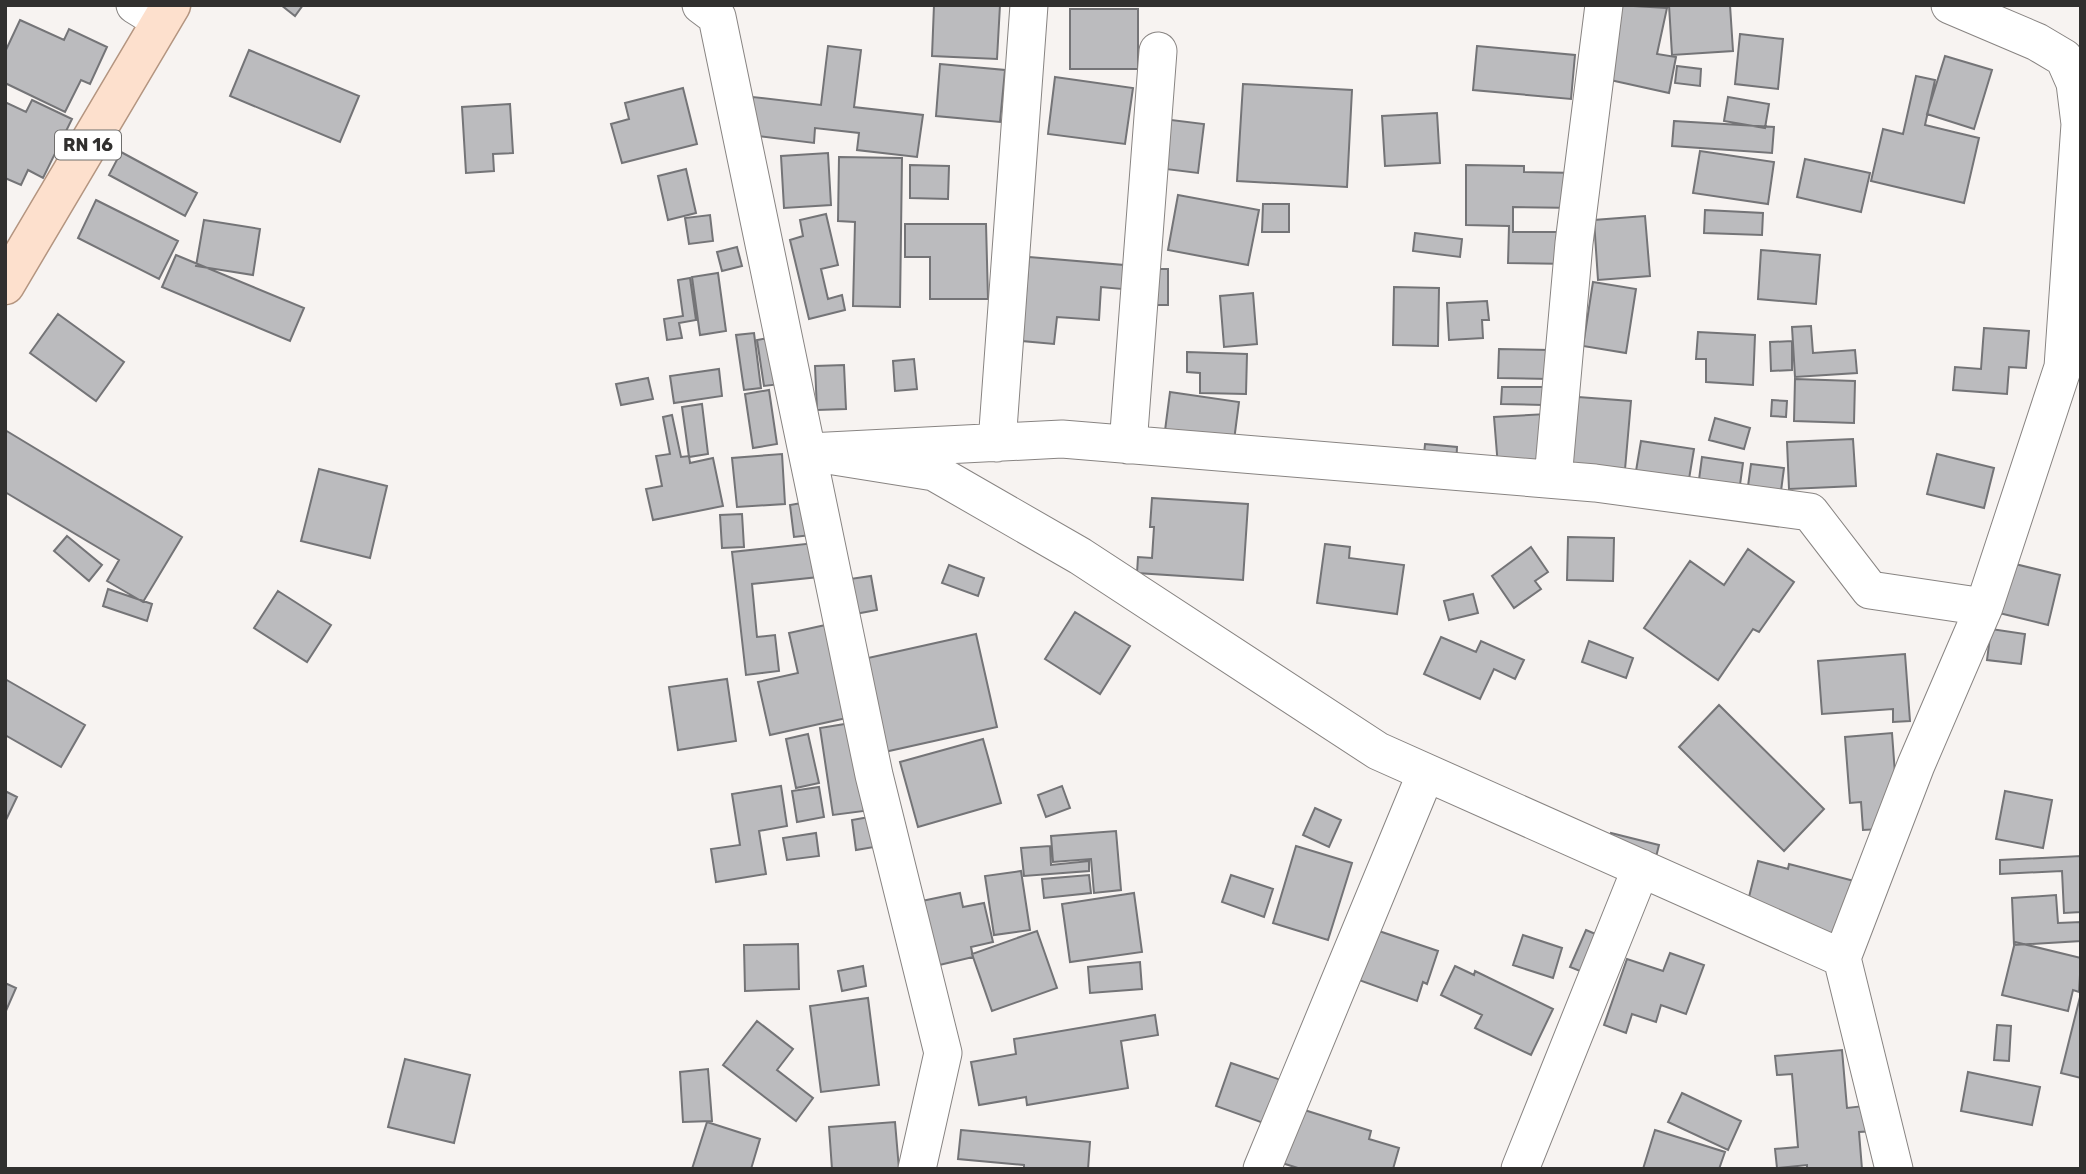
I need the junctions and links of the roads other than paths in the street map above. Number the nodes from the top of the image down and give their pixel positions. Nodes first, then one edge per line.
1 (701, 5) edge
2 (1029, 5) edge
3 (1604, 5) edge
4 (1950, 5) edge
5 (156, 11) edge
6 (1158, 51) dead end
7 (5, 285) edge
8 (997, 443) junction
9 (1128, 445) junction
10 (809, 452) junction
11 (1553, 479) junction
12 (1984, 607) junction
13 (1426, 773) junction
14 (1641, 868) junction
15 (1842, 958) junction
16 (917, 1169) edge
17 (1262, 1169) edge
18 (1520, 1169) edge
19 (1894, 1169) edge

1 - 10 street
2 - 8 street
3 - 11 street
4 - 12 street
5 - 7 main road, RN 16
6 - 9 street
8 - 9 street
8 - 10 street
9 - 11 street
10 - 13 street
10 - 16 street
11 - 12 street
12 - 15 street
13 - 14 street
13 - 17 street
14 - 15 street
14 - 18 street
15 - 19 street

